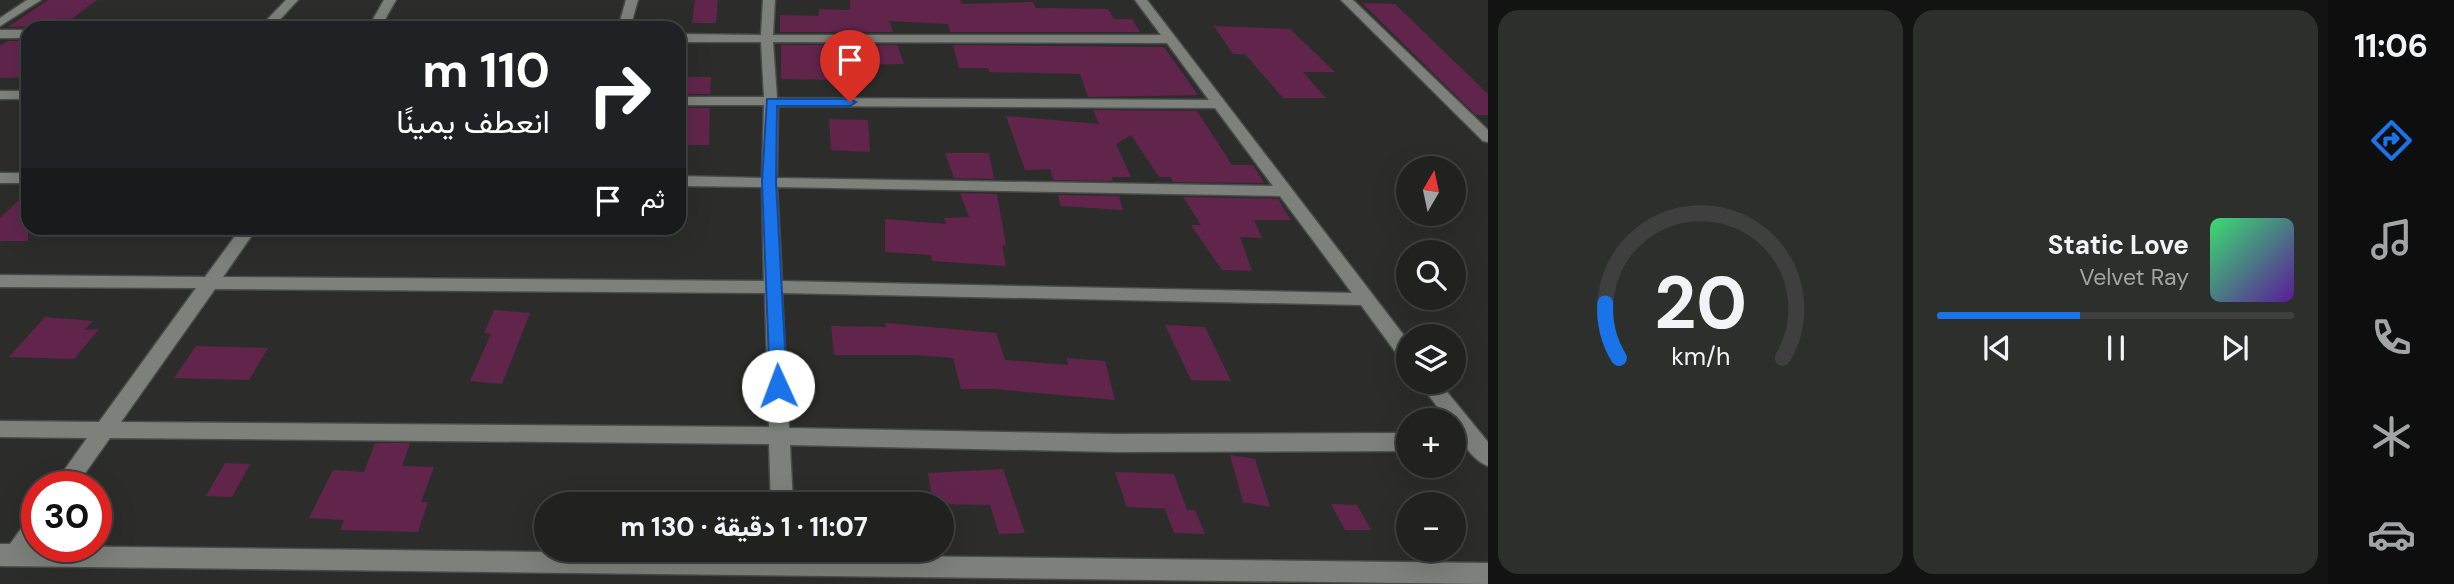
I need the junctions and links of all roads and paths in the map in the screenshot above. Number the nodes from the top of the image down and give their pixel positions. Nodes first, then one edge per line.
1 (35, 0) edge
2 (292, 0) edge
3 (390, 0) edge
4 (632, 0) edge
5 (769, 0) edge
6 (1141, 0) edge
7 (1347, 0) edge
8 (272, 21) edge
9 (378, 21) edge
10 (626, 21) edge
11 (0, 23) edge
12 (0, 34) edge
13 (21, 34) edge
14 (686, 38) edge
15 (767, 38) junction
16 (1172, 39) junction
17 (0, 95) edge
18 (21, 95) edge
19 (686, 101) edge
20 (771, 102) junction
21 (1220, 104) junction
22 (1488, 138) edge
23 (0, 178) edge
24 (21, 178) edge
25 (686, 181) edge
26 (769, 182) junction
27 (1282, 191) junction
28 (244, 235) edge
29 (0, 281) edge
30 (207, 283) junction
31 (775, 287) junction
32 (1364, 299) junction
33 (1396, 340) edge
34 (1438, 394) edge
35 (0, 429) edge
36 (102, 431) junction
37 (780, 436) junction
38 (1396, 442) edge
39 (1482, 450) edge
40 (74, 471) edge
41 (782, 492) edge
42 (21, 542) edge
43 (8, 555) edge
44 (534, 556) edge
45 (954, 561) edge
46 (1488, 574) edge

1 - 11 street
2 - 8 street
3 - 9 street
4 - 10 street
5 - 15 street
6 - 16 street
7 - 22 street
12 - 13 street
14 - 15 street
15 - 16 street
15 - 20 street
16 - 21 street
17 - 18 street
19 - 20 street
20 - 21 street
20 - 26 street
21 - 27 street
23 - 24 street
25 - 26 street
26 - 27 street
26 - 31 street
27 - 32 street
28 - 30 street
29 - 30 street
30 - 31 street
30 - 36 street
31 - 32 street
31 - 37 street
32 - 33 street
34 - 39 street
35 - 36 street
36 - 37 street
36 - 40 street
37 - 38 street
37 - 41 street
42 - 43 street
43 - 44 street
45 - 46 street

